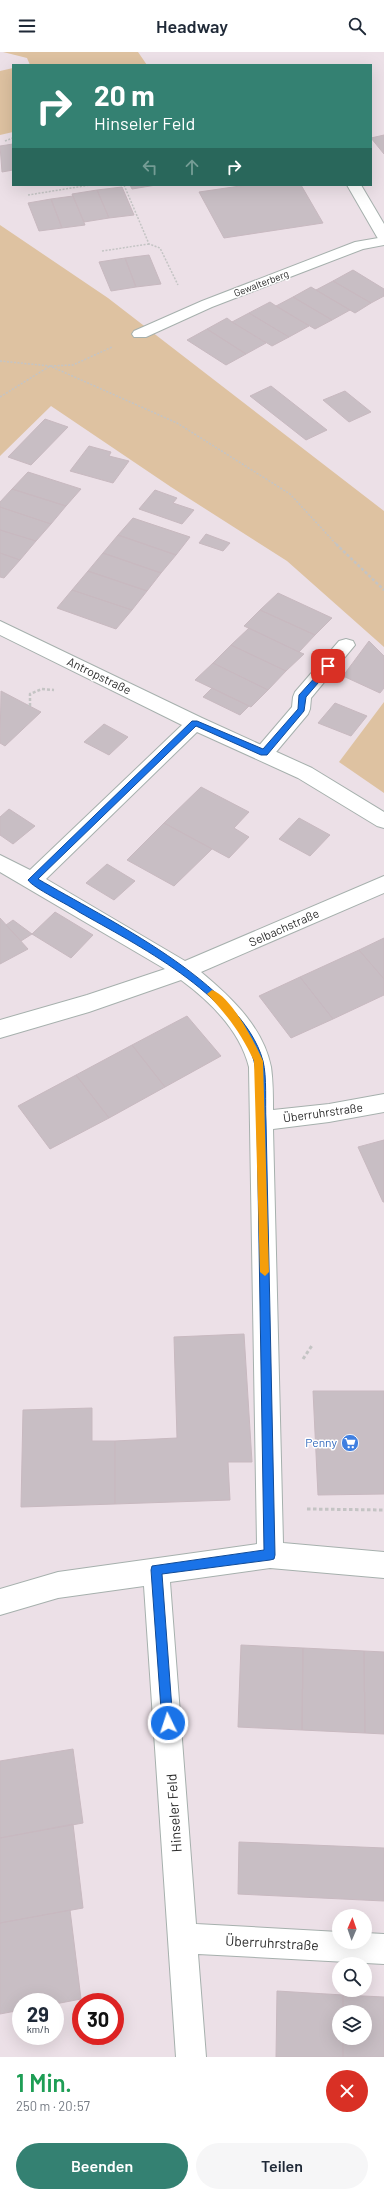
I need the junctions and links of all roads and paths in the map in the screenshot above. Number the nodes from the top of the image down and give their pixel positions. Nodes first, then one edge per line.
1 (12, 138) edge
2 (5, 141) dead end
3 (84, 186) edge
4 (124, 186) edge
5 (355, 186) edge
6 (28, 195) dead end
7 (384, 237) edge
8 (384, 241) edge
9 (149, 244) junction
10 (102, 250) dead end
11 (207, 304) junction
12 (140, 334) joint
13 (0, 361) edge
14 (50, 366) junction
15 (0, 397) edge
16 (384, 590) edge
17 (1, 629) edge
18 (346, 645) dead end
19 (195, 723) junction
20 (264, 753) junction
21 (384, 821) edge
22 (0, 863) edge
23 (32, 880) junction
24 (384, 884) edge
25 (183, 971) junction
26 (0, 1029) edge
27 (384, 1103) edge
28 (262, 1121) junction
29 (307, 1509) dead end
30 (384, 1510) edge
31 (270, 1555) junction
32 (384, 1565) edge
33 (156, 1570) junction
34 (0, 1602) edge
35 (183, 1938) junction
36 (384, 1949) edge
37 (191, 2057) edge

1 - 2 path
3 - 6 path
4 - 9 path
5 - 7 street
8 - 11 street, Gewalterberg
9 - 10 path
9 - 11 path
11 - 12 street, Gewalterberg
12 - 14 path
13 - 14 path
14 - 15 path
14 - 16 path
17 - 19 street, Antropstraße
18 - 20 street
19 - 20 street, Antropstraße
19 - 23 street
20 - 21 street, Antropstraße
22 - 23 street
23 - 25 street
24 - 25 street, Selbachstraße
25 - 26 street, Selbachstraße
25 - 28 street
27 - 28 street, Überruhrstraße
28 - 31 street
29 - 30 path
31 - 32 street
31 - 33 street
33 - 34 street
33 - 35 street, Hinseler Feld
35 - 36 street, Überruhrstraße
35 - 37 street, Hinseler Feld

